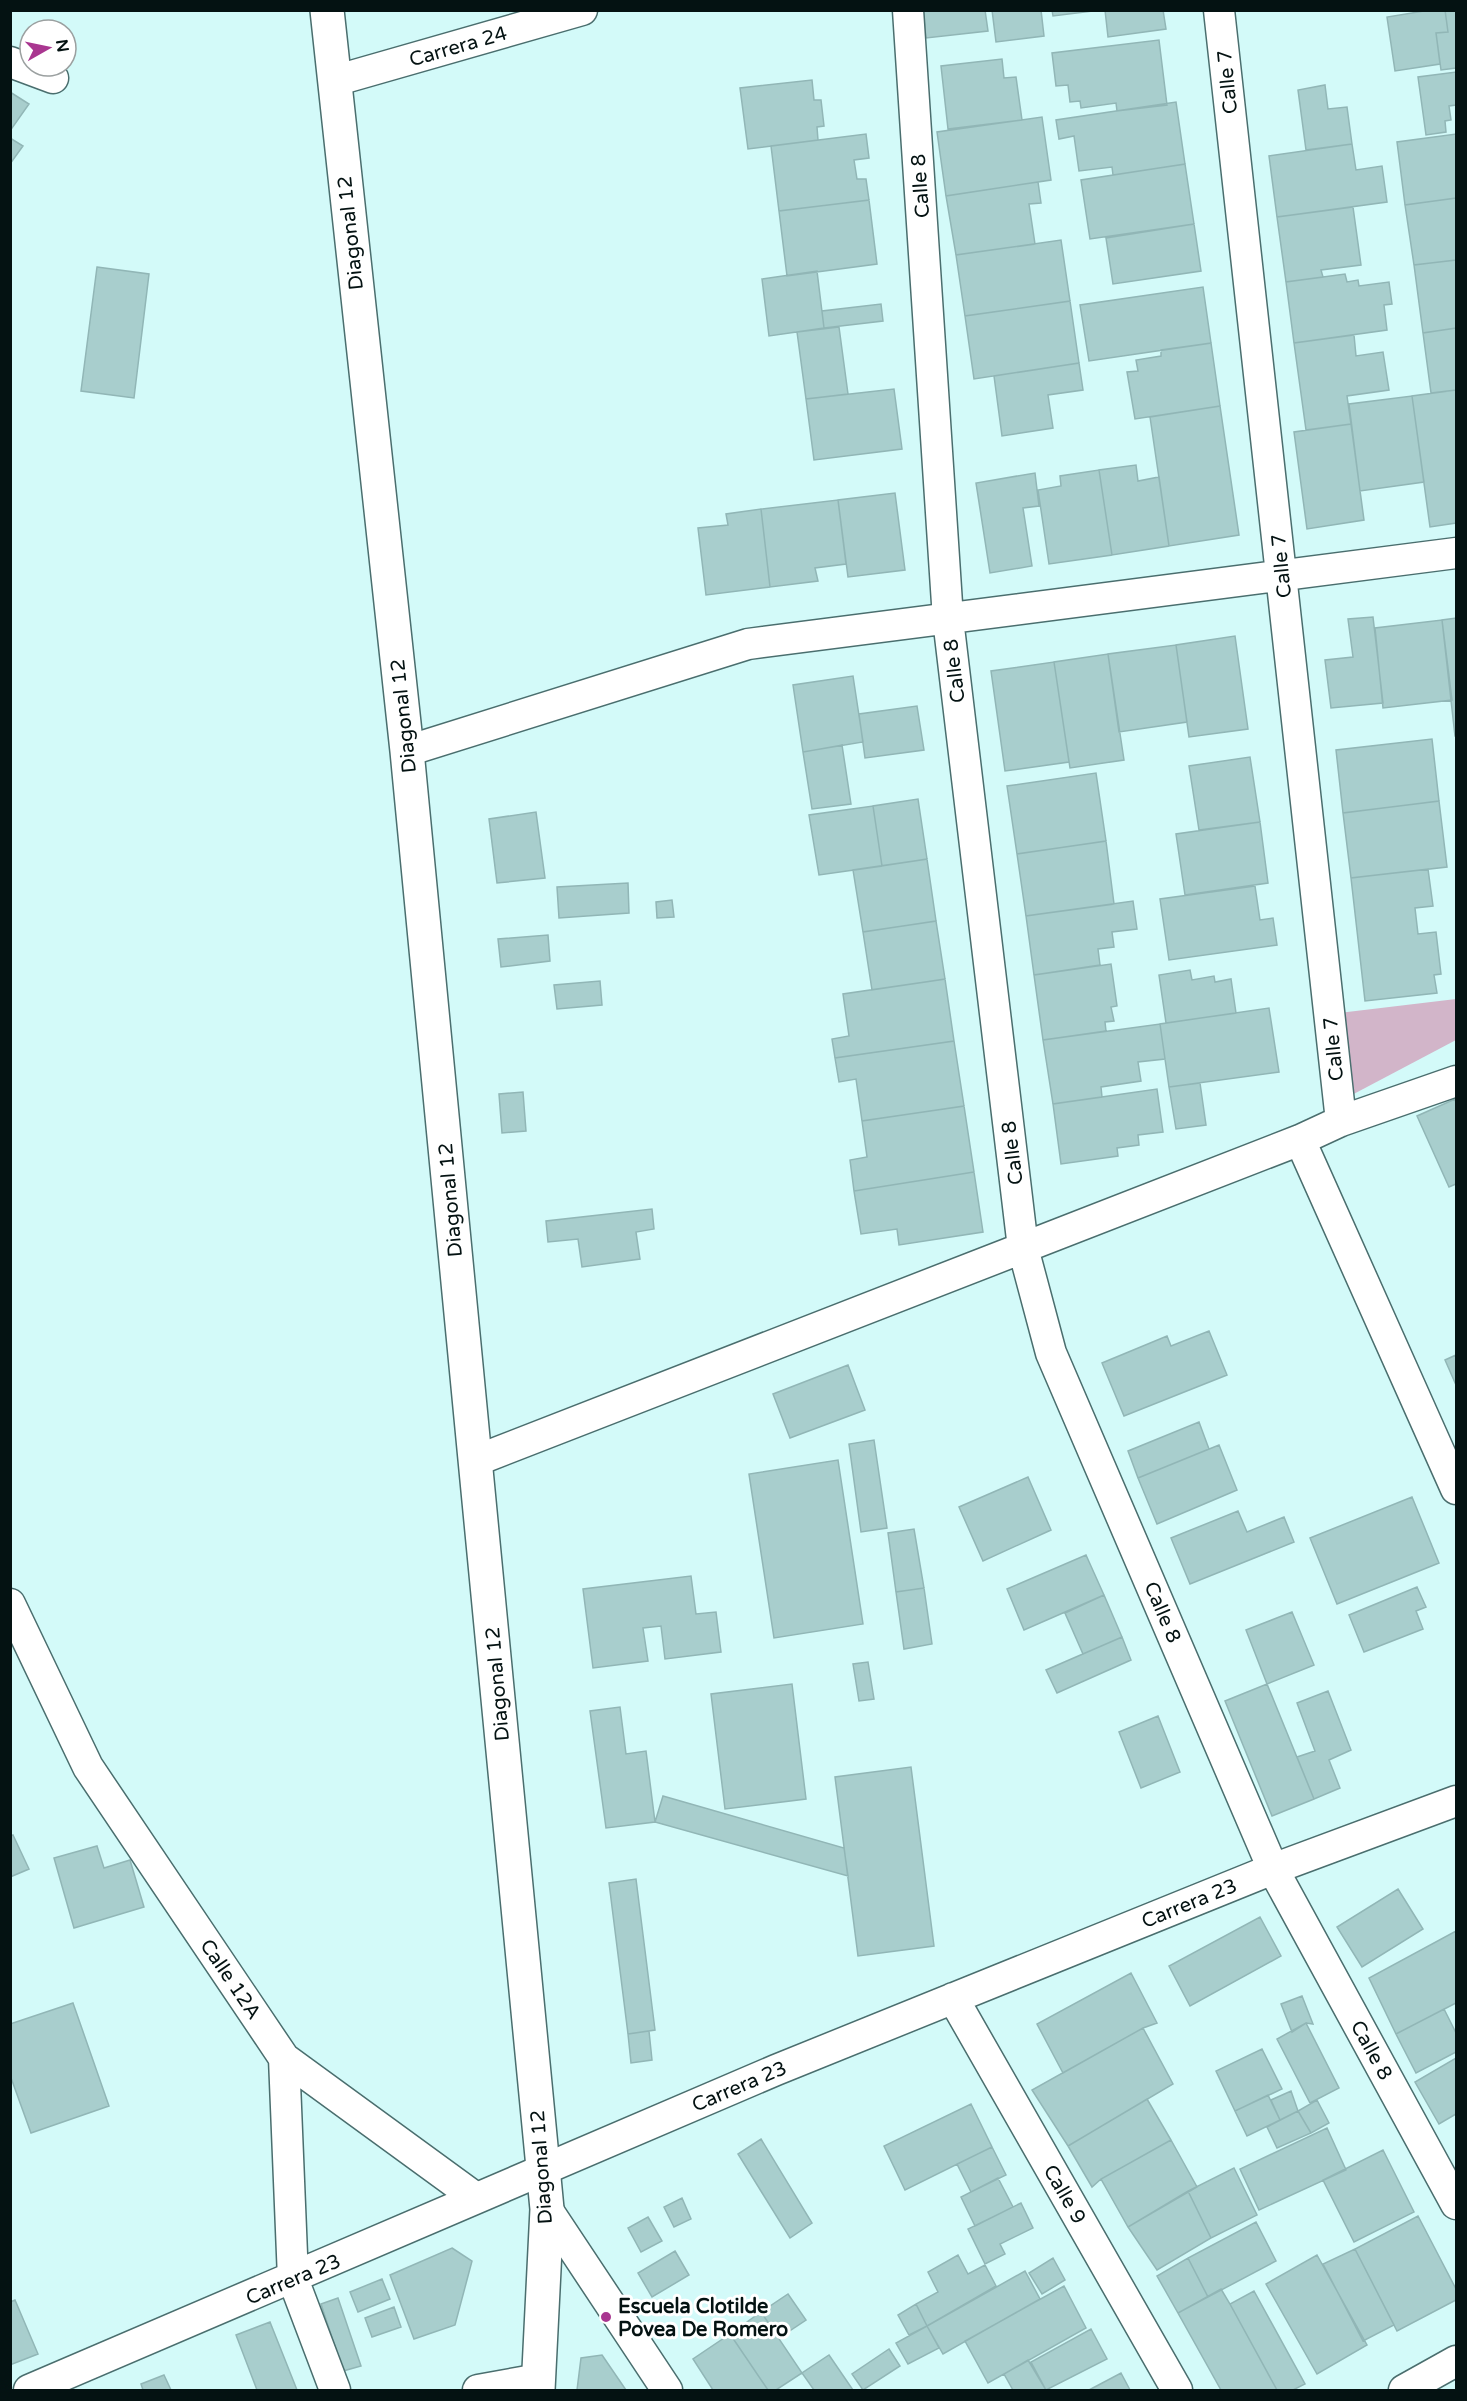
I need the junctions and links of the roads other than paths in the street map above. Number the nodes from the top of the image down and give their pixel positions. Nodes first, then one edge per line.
1 (327, 10) edge
2 (582, 10) edge
3 (908, 10) edge
4 (1219, 10) edge
5 (333, 81) junction
6 (1456, 553) edge
7 (1282, 577) junction
8 (948, 619) junction
9 (407, 751) junction
10 (1456, 1081) edge
11 (1341, 1121) junction
12 (1300, 1140) junction
13 (1023, 1248) junction
14 (475, 1461) junction
15 (1456, 1489) edge
16 (14, 1622) edge
17 (1456, 1801) edge
18 (1273, 1869) junction
19 (953, 1998) junction
20 (284, 2058) junction
21 (543, 2168) junction
22 (476, 2198) junction
23 (1456, 2204) edge
24 (547, 2209) junction
25 (293, 2279) junction
26 (1456, 2361) edge
27 (538, 2385) edge
28 (29, 2391) edge
29 (335, 2391) edge
30 (478, 2391) edge
31 (667, 2391) edge
32 (1177, 2391) edge
33 (1404, 2391) edge

1 - 5 highway, Diagonal 12
2 - 5 street, Carrera 24
3 - 8 street, Calle 8
4 - 7 street, Calle 7
5 - 9 highway, Diagonal 12
6 - 7 street
7 - 8 street
7 - 11 street, Calle 7
8 - 9 street
8 - 13 street, Calle 8
9 - 14 highway, Diagonal 12
10 - 11 street
11 - 12 street
12 - 13 street
12 - 15 street
13 - 14 street
13 - 18 street, Calle 8
14 - 21 highway, Diagonal 12
16 - 20 street, Calle 12A
17 - 18 street, Carrera 23
18 - 19 street, Carrera 23
18 - 23 street, Calle 8
19 - 21 street, Carrera 23
19 - 32 street, Calle 9
20 - 22 street
20 - 25 street
21 - 22 street, Carrera 23
21 - 24 highway, Diagonal 12
22 - 25 street, Carrera 23
24 - 27 highway, Diagonal 12
24 - 31 street
25 - 28 street, Carrera 23
25 - 29 street
26 - 33 street
27 - 30 street

